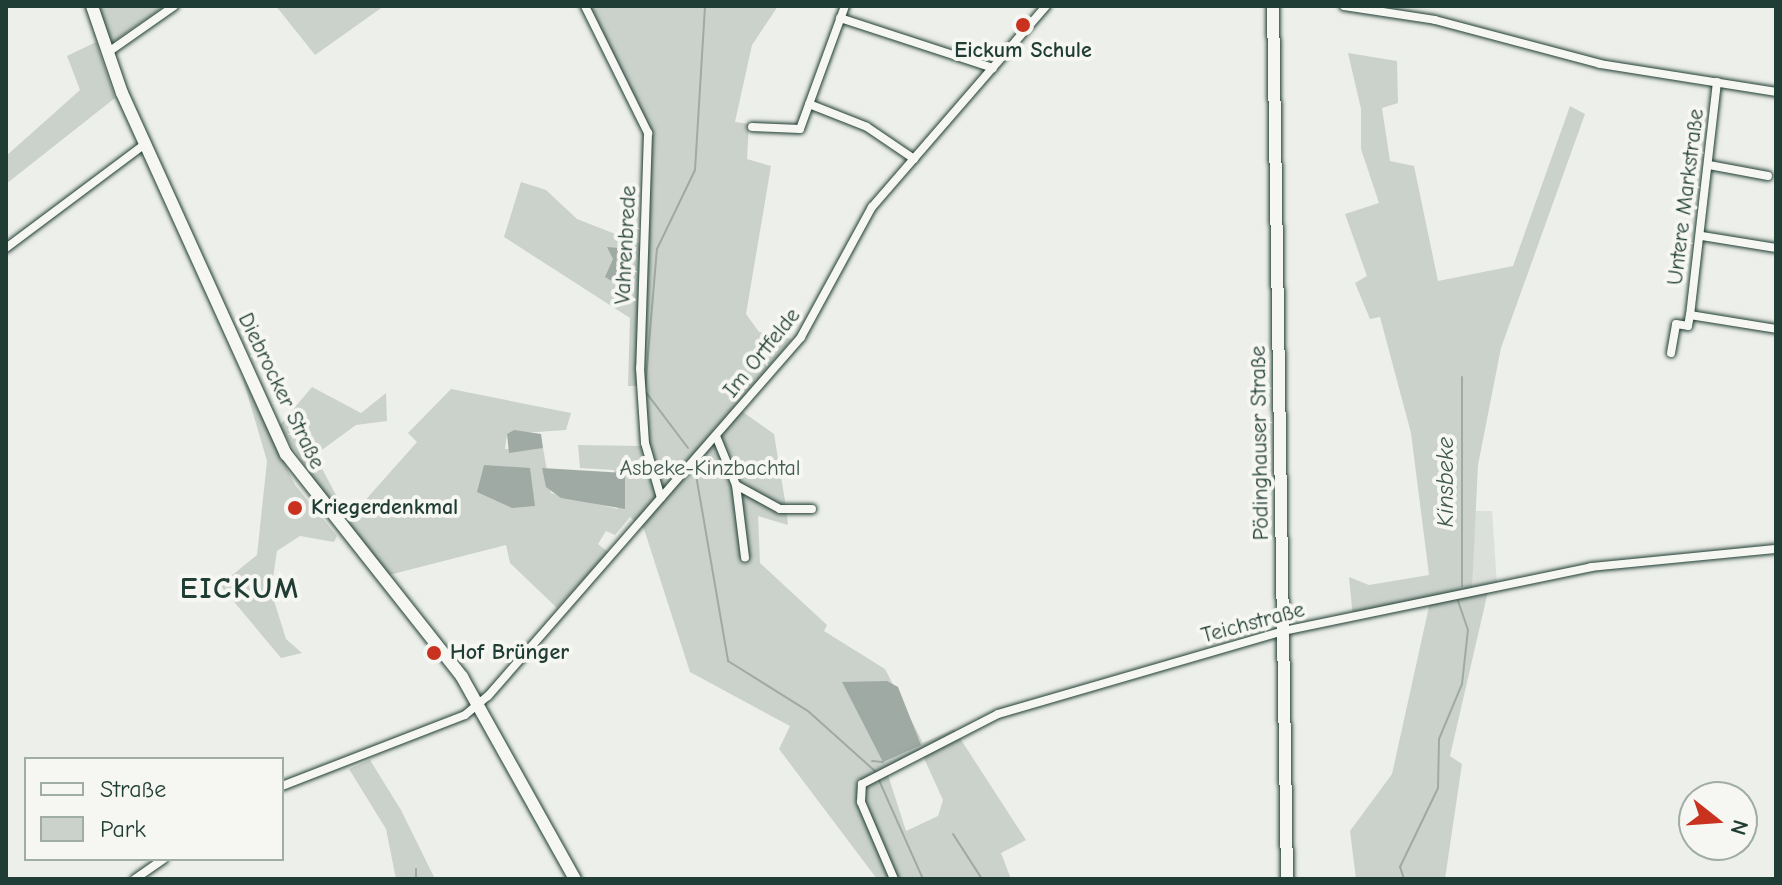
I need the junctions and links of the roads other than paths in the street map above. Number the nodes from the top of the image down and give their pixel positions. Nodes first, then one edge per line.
1 (92, 6) edge
2 (174, 6) edge
3 (585, 6) edge
4 (845, 6) edge
5 (1046, 6) edge
6 (1273, 6) edge
7 (1344, 6) edge
8 (840, 18) junction
9 (107, 53) junction
10 (993, 68) junction
11 (1717, 82) junction
12 (1776, 92) edge
13 (809, 104) junction
14 (752, 127) dead end
15 (145, 144) junction
16 (914, 159) junction
17 (1709, 165) junction
18 (1768, 176) dead end
19 (1702, 236) junction
20 (6, 248) edge
21 (1776, 248) edge
22 (1690, 315) junction
23 (1776, 329) edge
24 (1671, 353) dead end
25 (716, 436) junction
26 (736, 485) junction
27 (661, 498) junction
28 (812, 509) dead end
29 (1776, 549) edge
30 (745, 557) dead end
31 (1283, 631) junction
32 (478, 705) junction
33 (284, 785) edge
34 (161, 861) edge
35 (135, 879) edge
36 (575, 879) edge
37 (894, 879) edge
38 (1287, 879) edge

1 - 9 main road, Diebrocker Straße
2 - 9 street
3 - 27 street, Vahrenbrede
4 - 8 street
5 - 10 street, Im Ortfelde
6 - 31 main road, Pödinghauser Straße
7 - 11 street
8 - 10 street
8 - 13 street
9 - 15 main road, Diebrocker Straße
10 - 16 street, Im Ortfelde
11 - 12 street
11 - 17 street, Untere Markstraße
13 - 14 street
13 - 16 street
15 - 20 street
15 - 32 main road, Diebrocker Straße
16 - 25 street, Im Ortfelde
17 - 18 street
17 - 19 street, Untere Markstraße
19 - 21 street
19 - 22 street, Untere Markstraße
22 - 23 street, Untere Markstraße
22 - 24 street, Untere Markstraße
25 - 26 street
25 - 27 street, Im Ortfelde
26 - 28 street
26 - 30 street
27 - 32 street, Im Ortfelde
29 - 31 street, Teichstraße
31 - 37 street, Teichstraße
31 - 38 main road, Pödinghauser Straße
32 - 33 street
32 - 36 main road, Diebrocker Straße
34 - 35 street

